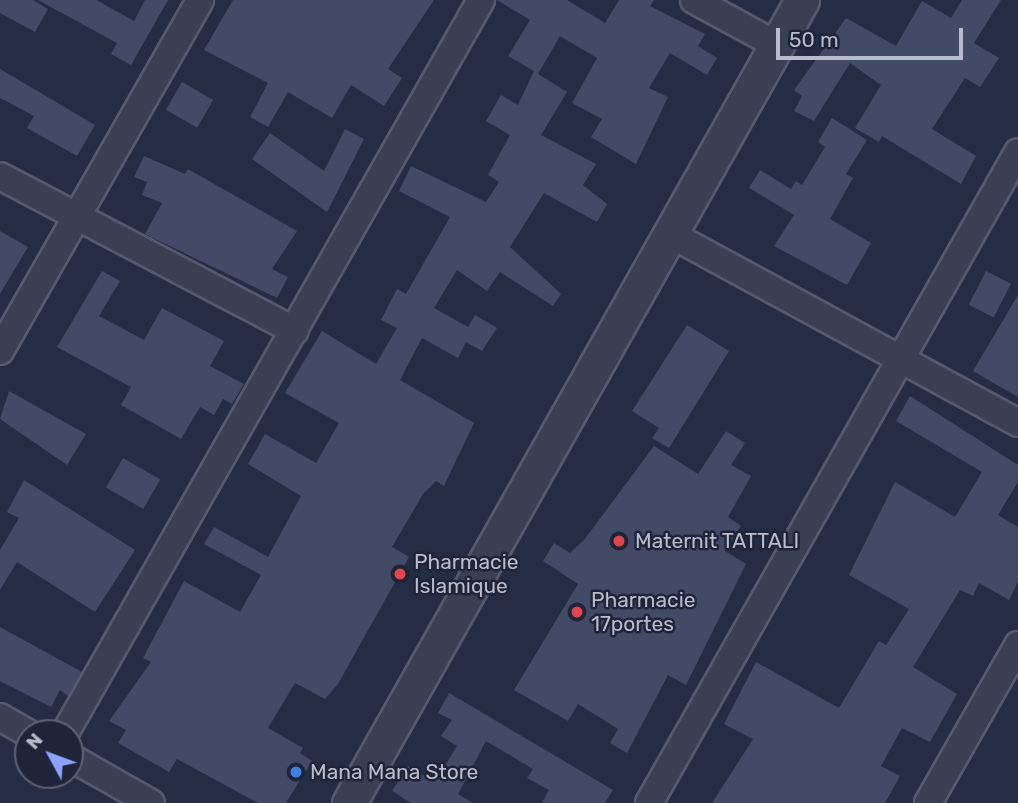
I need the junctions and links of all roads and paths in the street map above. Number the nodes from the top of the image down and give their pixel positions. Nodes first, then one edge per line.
1 (200, 0) edge
2 (481, 0) edge
3 (694, 0) edge
4 (802, 0) edge
5 (777, 45) junction
6 (1018, 152) edge
7 (0, 176) edge
8 (75, 220) junction
9 (672, 235) junction
10 (295, 331) junction
11 (0, 351) edge
12 (899, 357) junction
13 (1018, 423) edge
14 (1018, 645) edge
15 (73, 719) edge
16 (84, 765) edge
17 (152, 803) edge
18 (349, 803) edge
19 (649, 803) edge
20 (928, 803) edge

1 - 8 street
2 - 10 street
3 - 5 street
4 - 5 street
5 - 9 street
6 - 12 street
7 - 8 street
8 - 10 street
8 - 11 street
9 - 12 street
9 - 18 street
10 - 15 street
12 - 13 street
12 - 19 street
14 - 20 street
16 - 17 street

